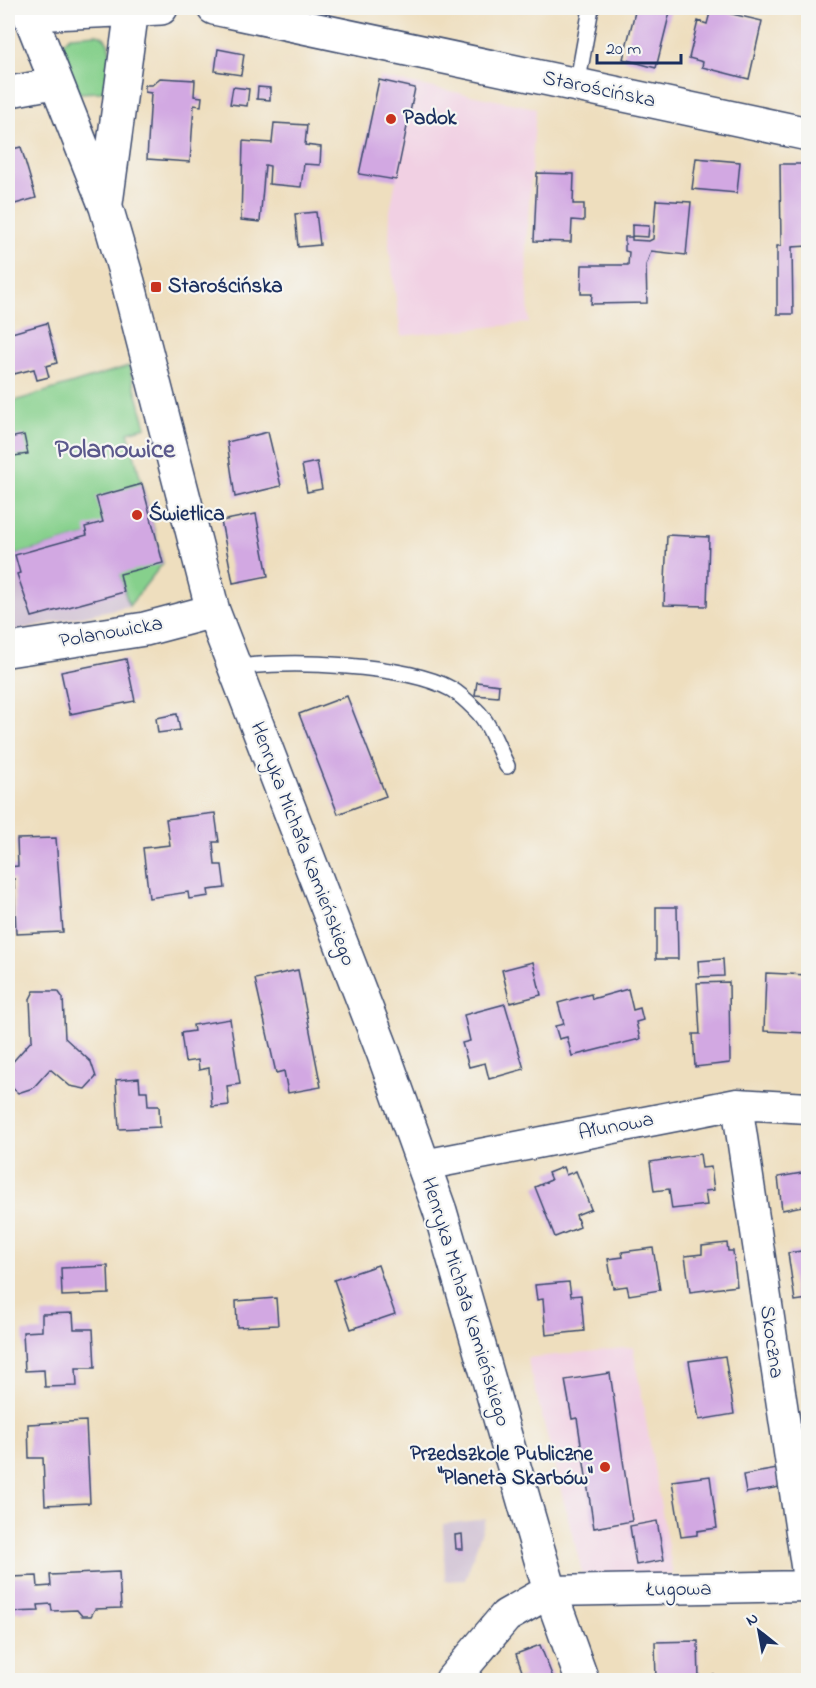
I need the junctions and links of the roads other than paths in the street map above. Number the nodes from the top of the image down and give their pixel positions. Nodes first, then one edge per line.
1 (147, 8) edge
2 (214, 8) edge
3 (591, 8) edge
4 (29, 11) edge
5 (56, 83) junction
6 (577, 86) junction
7 (8, 92) edge
8 (808, 134) edge
9 (106, 207) junction
10 (213, 611) junction
11 (8, 650) edge
12 (233, 668) junction
13 (507, 766) dead end
14 (737, 1104) junction
15 (808, 1108) edge
16 (424, 1165) junction
17 (808, 1579) edge
18 (808, 1586) edge
19 (550, 1591) junction
20 (452, 1680) edge
21 (582, 1680) edge

1 - 4 street
1 - 9 street
2 - 6 street, Starościńska
3 - 6 lane
4 - 5 street, Henryka Michała Kamieńskiego
5 - 7 street
5 - 9 street, Henryka Michała Kamieńskiego
6 - 8 street, Starościńska
9 - 10 street, Henryka Michała Kamieńskiego
10 - 11 street, Polanowicka
10 - 12 street, Henryka Michała Kamieńskiego
12 - 13 lane
12 - 16 street, Henryka Michała Kamieńskiego
14 - 15 street, Ałunowa
14 - 16 street, Ałunowa
14 - 17 street, Skoczna
16 - 19 street, Henryka Michała Kamieńskiego
18 - 19 street, Ługowa
19 - 20 street
19 - 21 street, Henryka Michała Kamieńskiego

